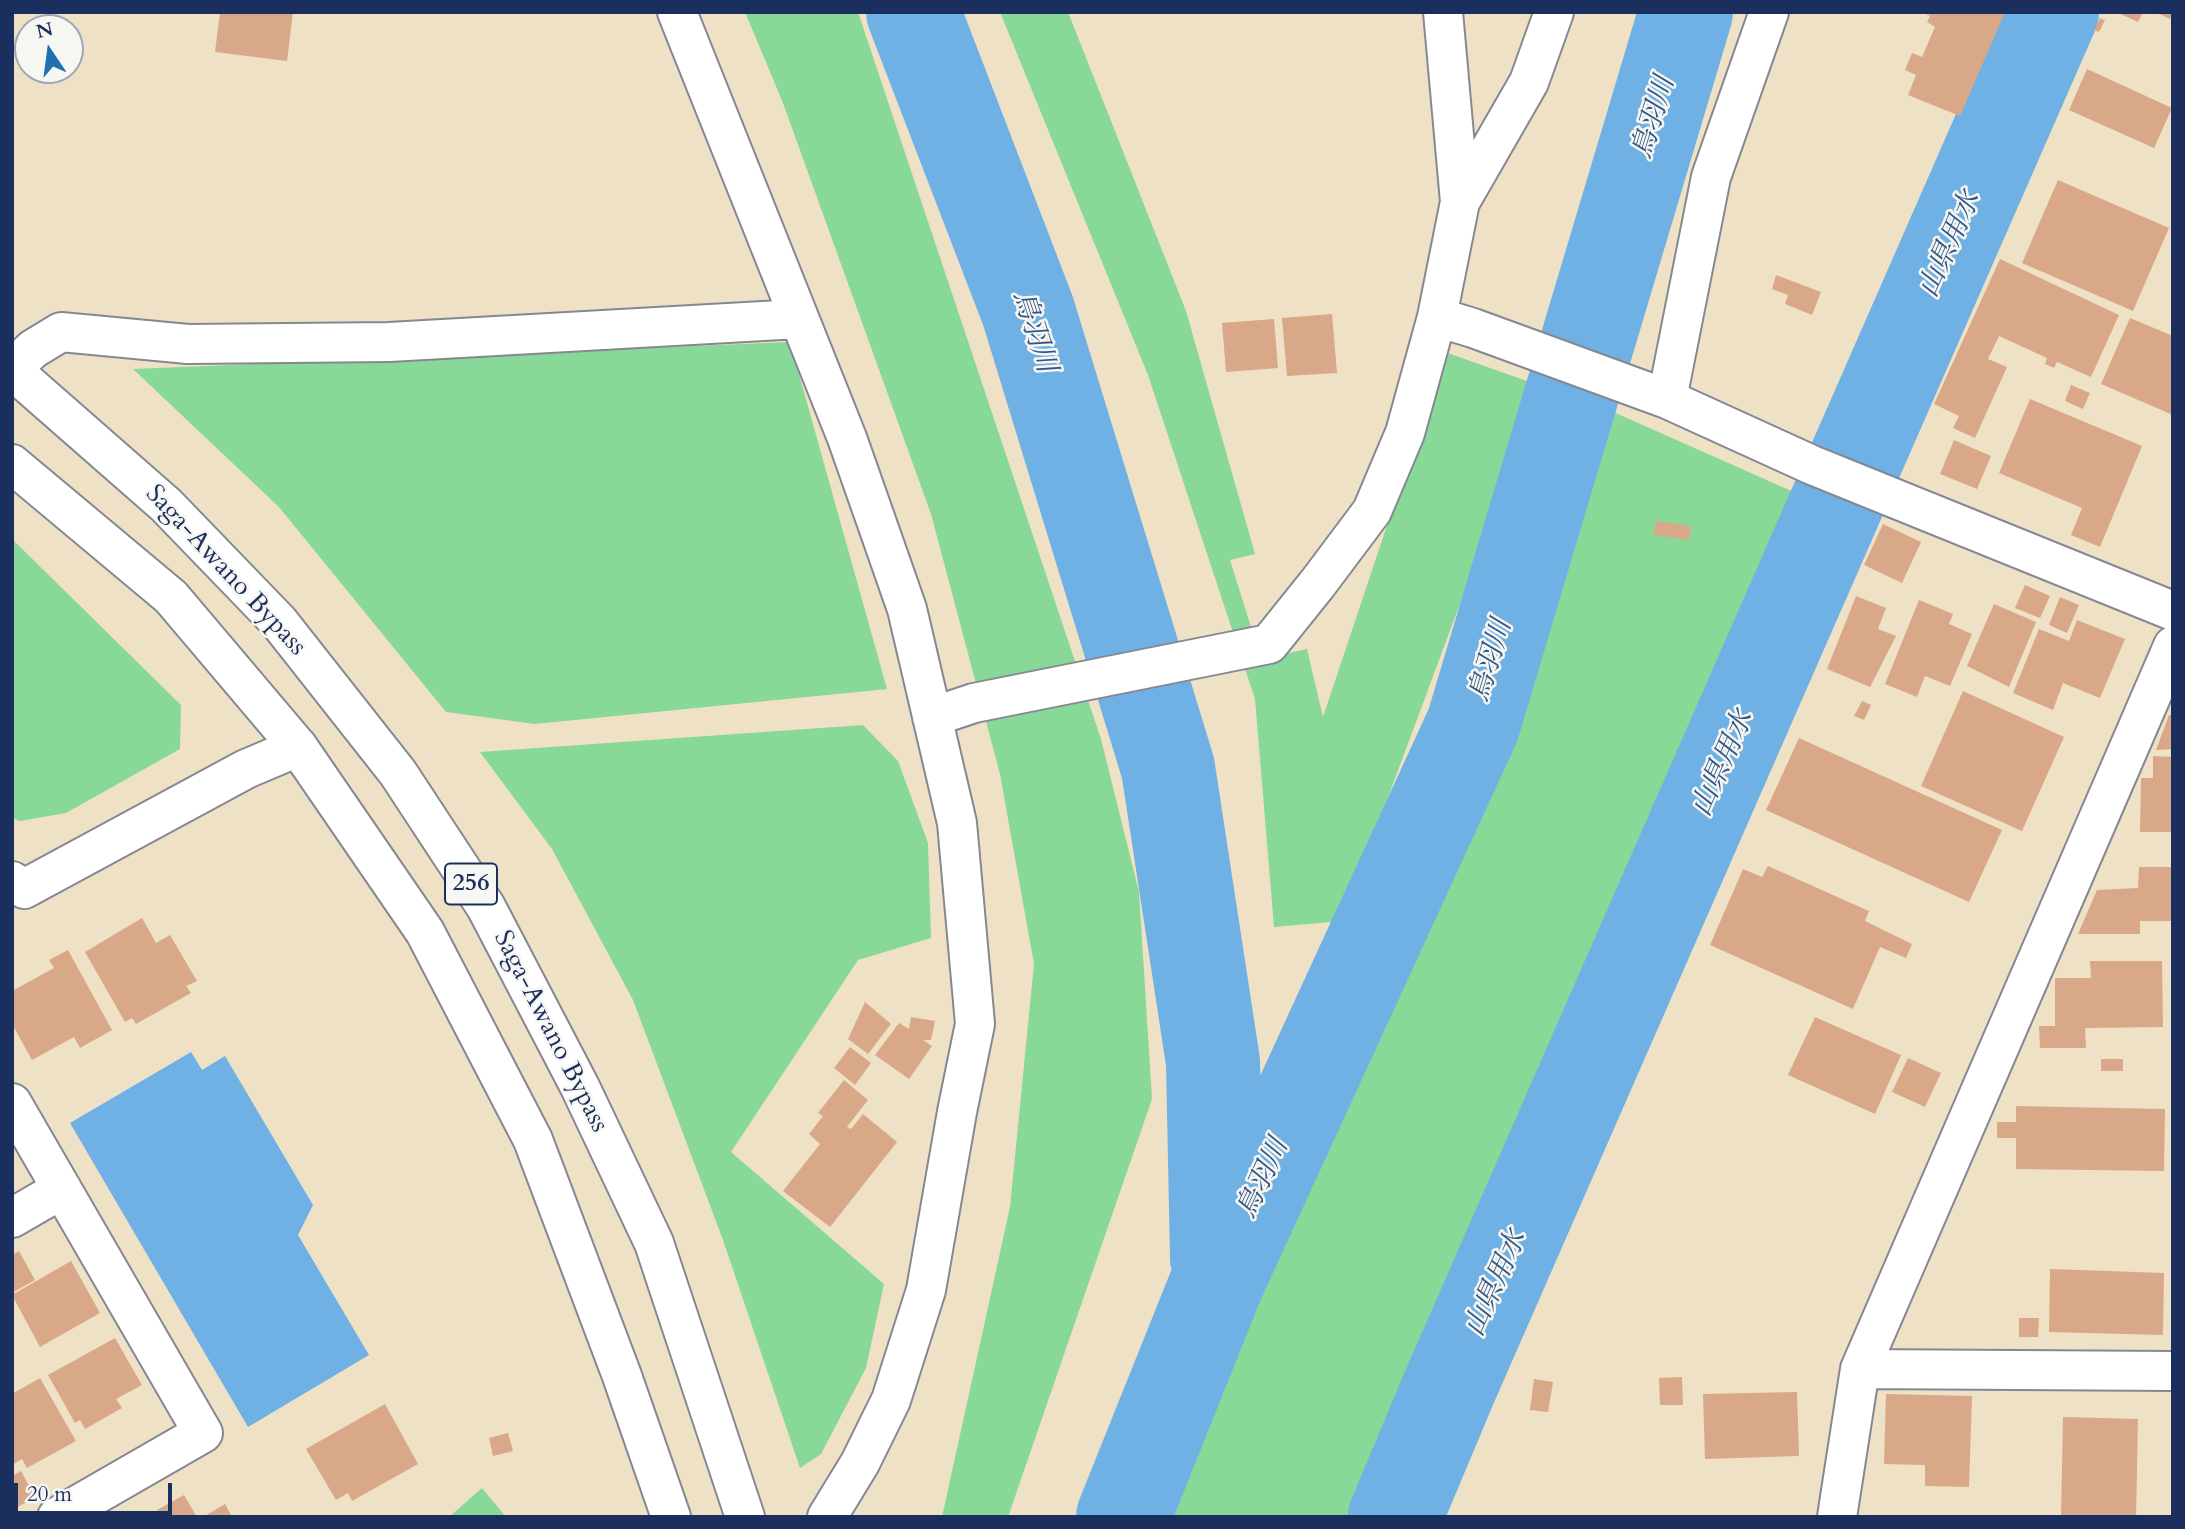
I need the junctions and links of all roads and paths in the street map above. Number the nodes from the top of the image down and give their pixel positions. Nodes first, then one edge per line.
1 (677, 12) edge
2 (1443, 12) edge
3 (1554, 12) edge
4 (1769, 12) edge
5 (1460, 202) junction
6 (1437, 317) junction
7 (799, 319) junction
8 (12, 370) edge
9 (1650, 394) junction
10 (12, 464) edge
11 (2173, 611) edge
12 (2173, 646) edge
13 (932, 717) junction
14 (298, 747) junction
15 (16, 889) edge
16 (12, 1103) edge
17 (62, 1189) junction
18 (12, 1218) edge
19 (1860, 1370) junction
20 (2173, 1371) edge
21 (57, 1517) edge
22 (671, 1517) edge
23 (745, 1517) edge
24 (827, 1517) edge
25 (1837, 1517) edge

1 - 7 main road
2 - 5 main road
3 - 5 main road
4 - 9 main road
5 - 6 main road
6 - 9 main road
6 - 13 main road
7 - 8 main road
7 - 13 main road
8 - 23 main road, Saga-Awano Bypass / 256
9 - 11 main road
10 - 14 main road, 256
12 - 19 main road
13 - 24 main road
14 - 15 main road
14 - 22 main road, 256
16 - 17 main road
17 - 18 main road
17 - 21 main road
19 - 20 main road
19 - 25 main road

